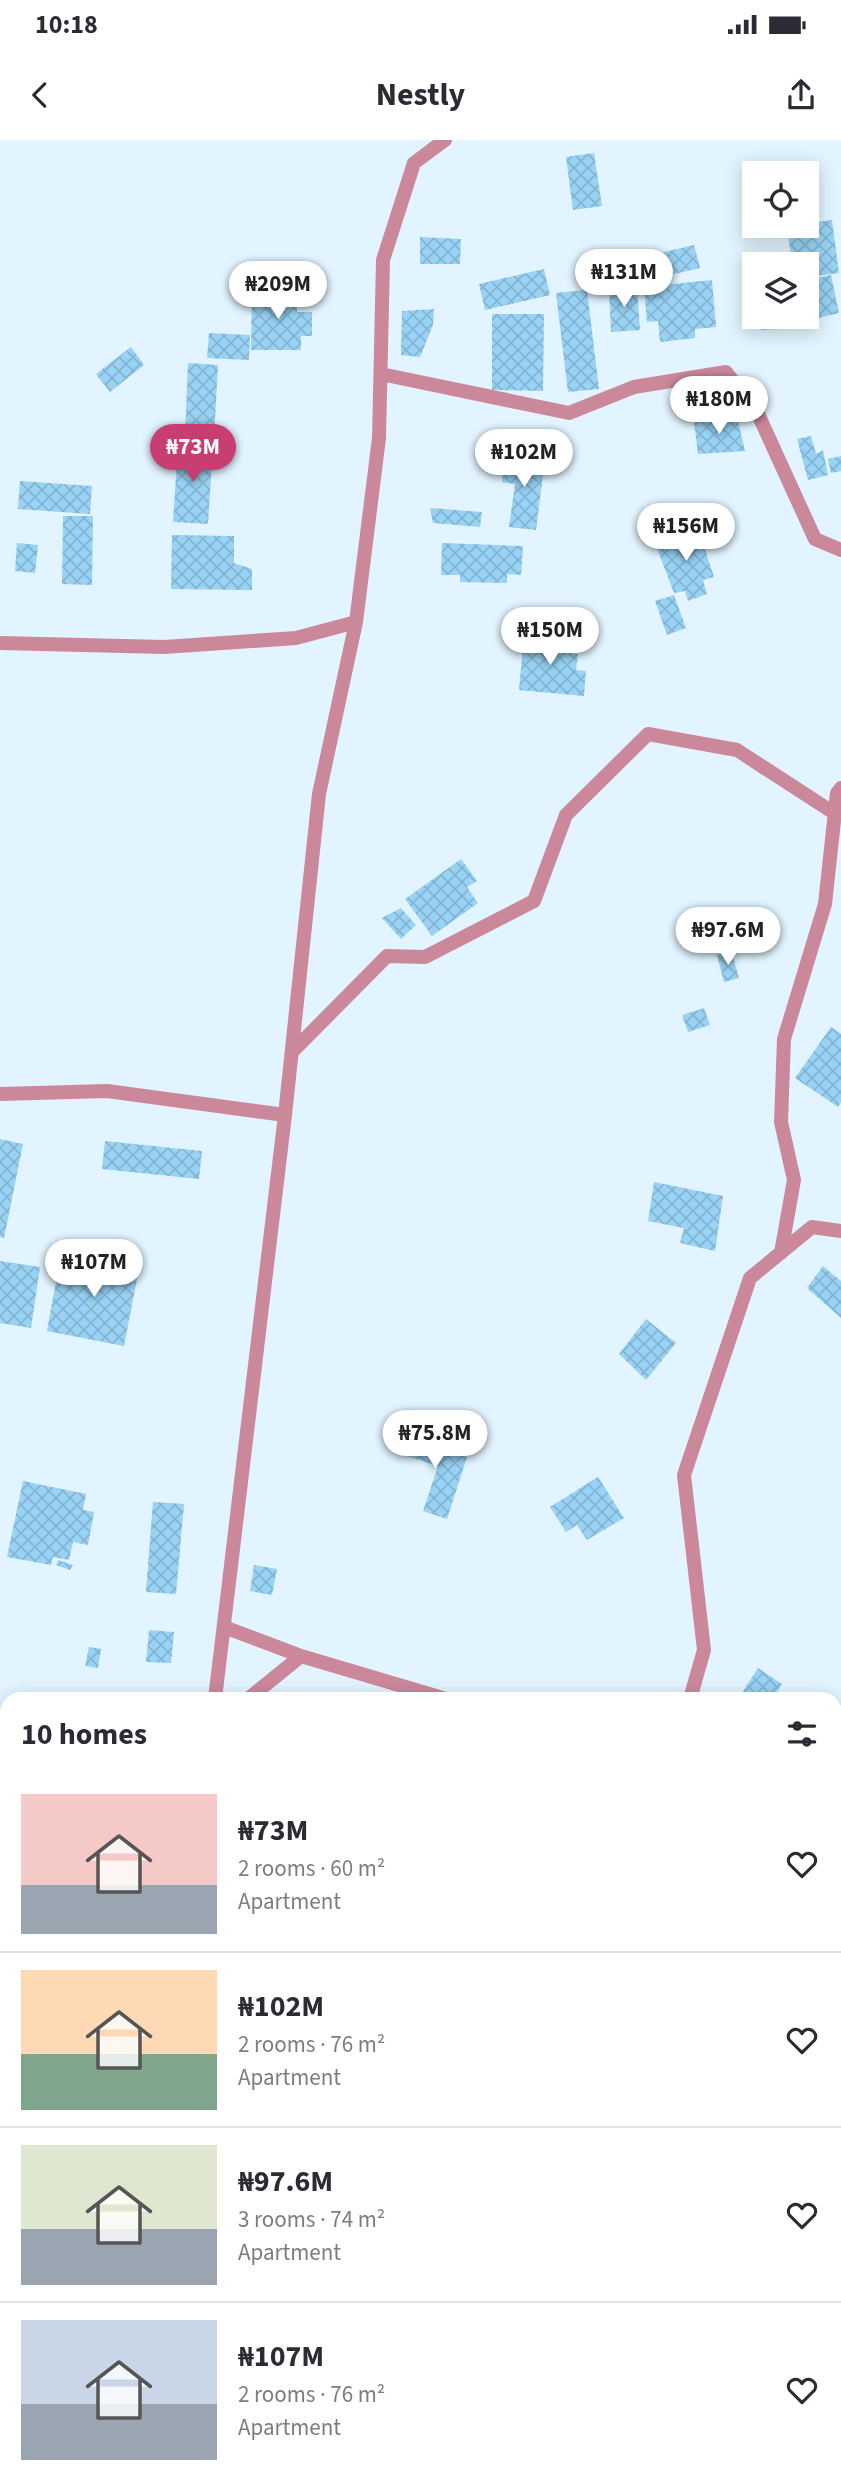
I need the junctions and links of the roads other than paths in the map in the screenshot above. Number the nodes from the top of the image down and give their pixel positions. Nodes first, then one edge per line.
1 (445, 140) edge
2 (381, 374) junction
3 (841, 550) edge
4 (356, 622) junction
5 (0, 643) edge
6 (841, 788) edge
7 (834, 814) junction
8 (292, 1052) junction
9 (0, 1094) edge
10 (285, 1115) junction
11 (841, 1231) edge
12 (781, 1253) junction
13 (224, 1627) junction
14 (301, 1656) junction
15 (216, 1692) edge
16 (257, 1692) edge
17 (422, 1692) edge
18 (692, 1692) edge

1 - 2 street
2 - 3 street
2 - 4 street
4 - 5 street
4 - 8 street
6 - 7 street
7 - 8 street
7 - 12 street
8 - 10 street
9 - 10 street
10 - 13 street
11 - 12 street
12 - 18 street
13 - 14 street
13 - 15 street
14 - 16 street
14 - 17 street

